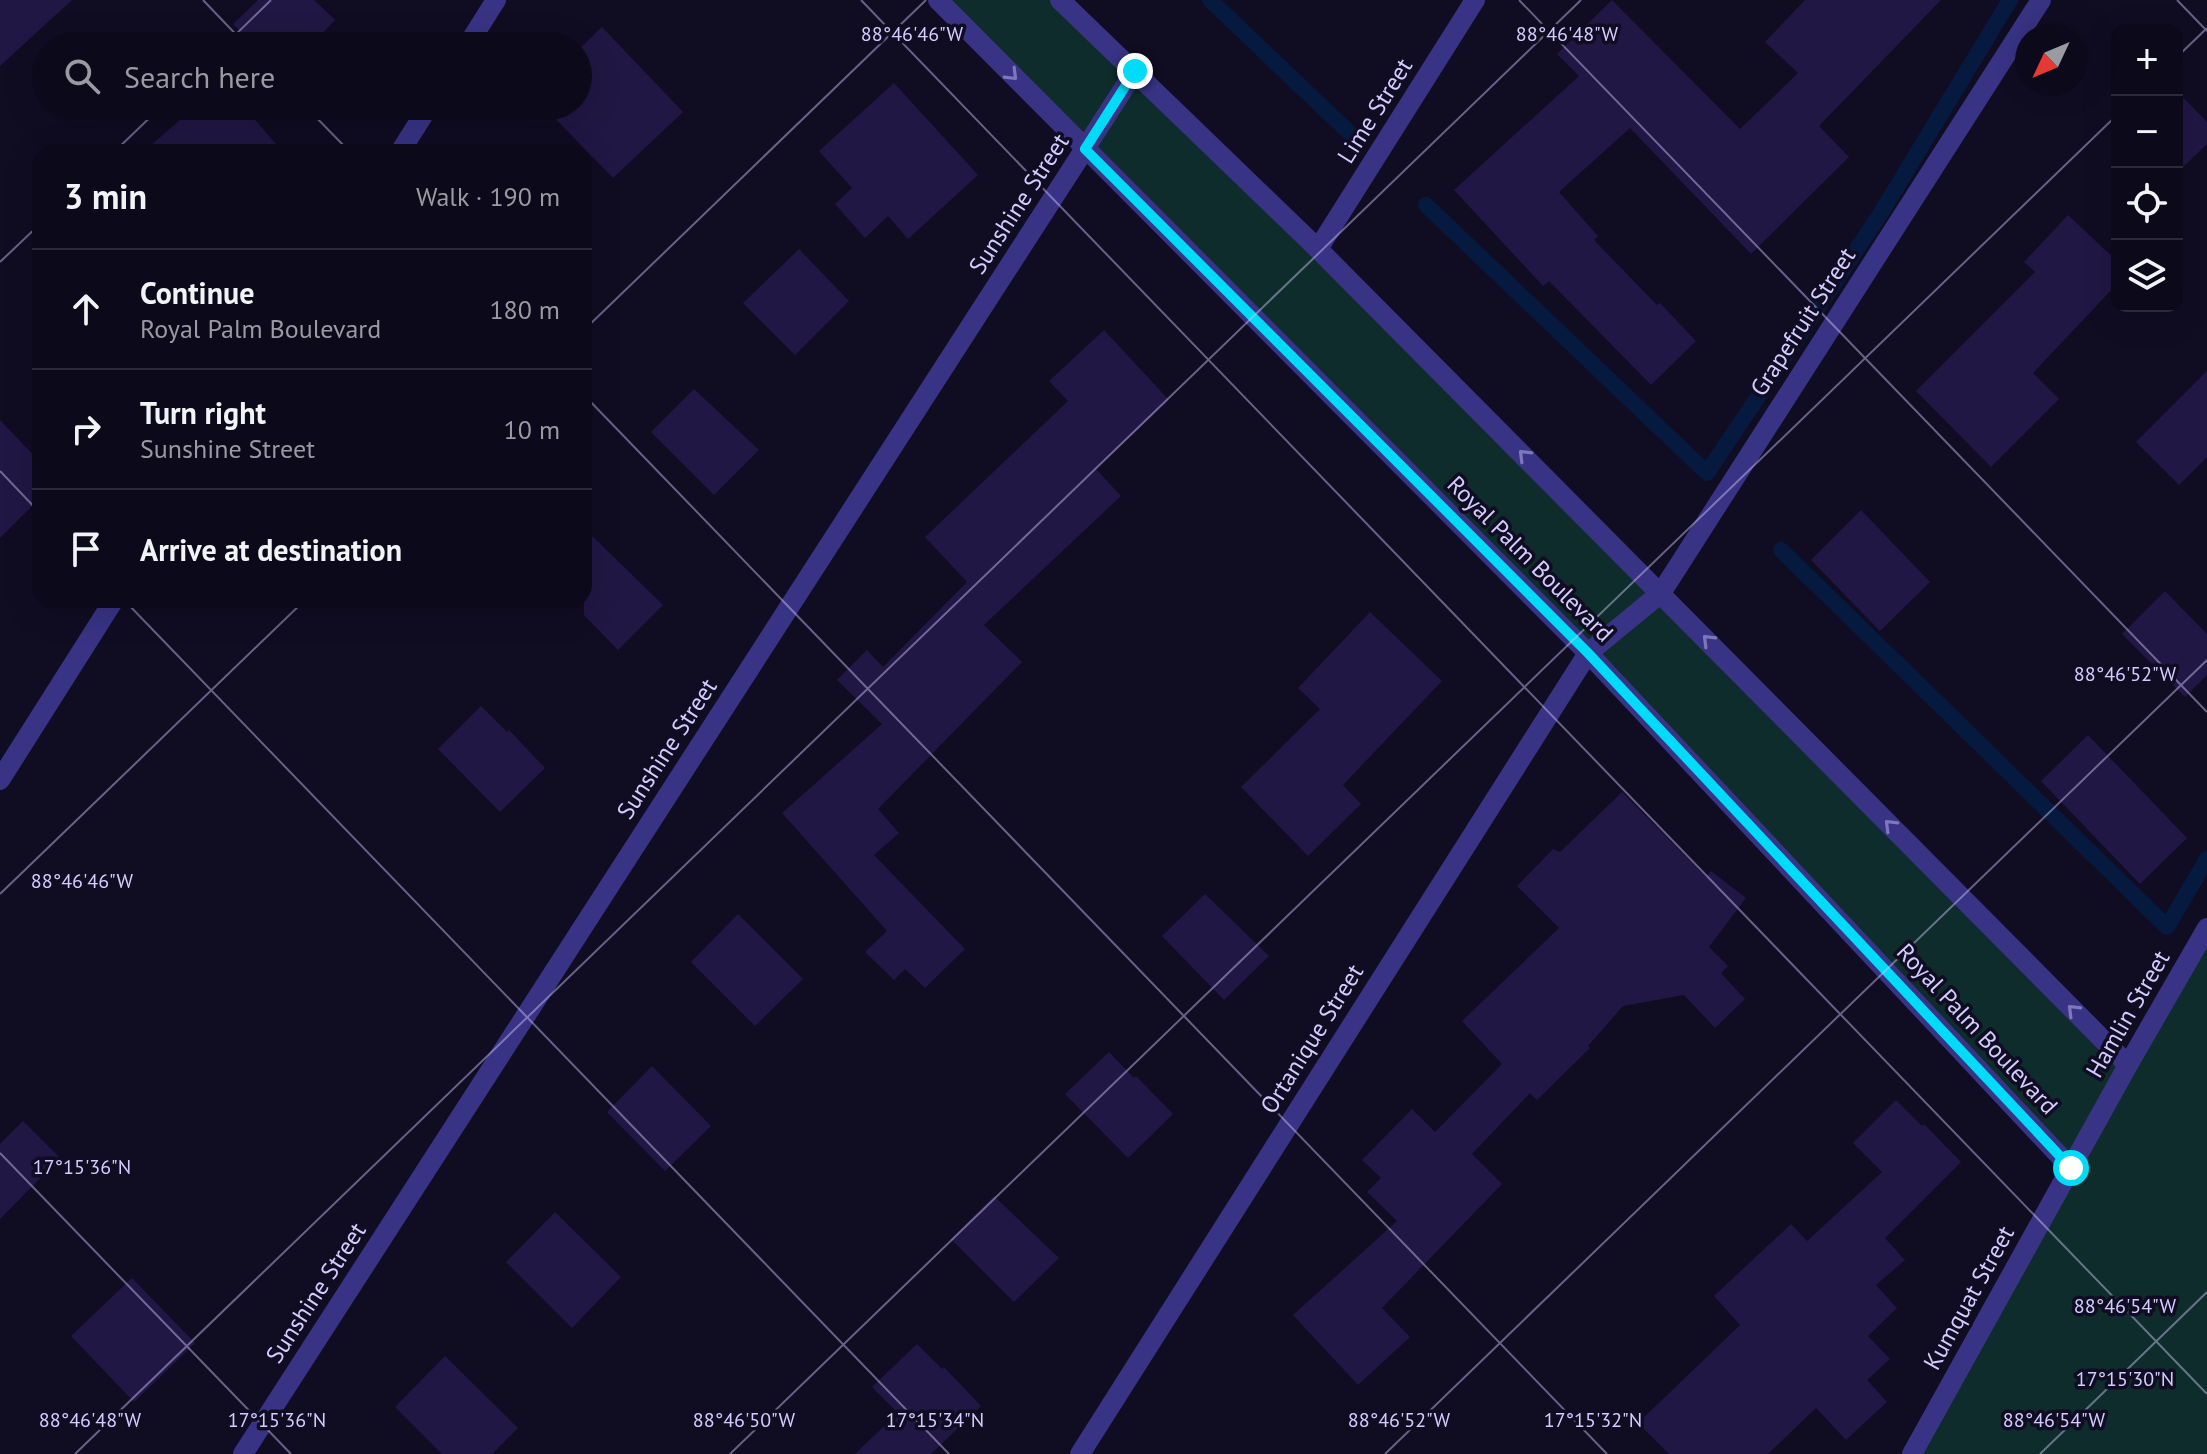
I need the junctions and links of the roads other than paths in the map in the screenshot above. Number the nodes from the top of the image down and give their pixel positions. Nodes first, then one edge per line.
1 (496, 0) edge
2 (938, 0) edge
3 (1060, 0) edge
4 (1475, 0) edge
5 (2041, 0) edge
6 (476, 32) edge
7 (1135, 71) junction
8 (420, 120) edge
9 (405, 144) edge
10 (1085, 149) junction
11 (1318, 249) junction
12 (1661, 593) junction
13 (109, 608) edge
14 (1588, 653) junction
15 (0, 780) edge
16 (2207, 928) edge
17 (2128, 1065) junction
18 (2071, 1168) junction
19 (243, 1454) edge
20 (1080, 1454) edge
21 (1912, 1454) edge

1 - 6 street
2 -> 10 street, Royal Palm Boulevard
3 - 7 street
4 - 11 street, Lime Street
5 - 12 street, Grapefruit Street
7 - 10 street, Sunshine Street
7 - 11 street
8 - 9 street
10 - 14 street, Royal Palm Boulevard
10 - 19 street, Sunshine Street
12 -> 11 street
12 - 14 street, Grapefruit Street
17 -> 12 street
13 - 15 street
14 - 18 street, Royal Palm Boulevard
14 - 20 street, Ortanique Street
16 - 17 street, Hamlin Street
17 - 18 street, Hamlin Street
18 - 21 street, Kumquat Street

